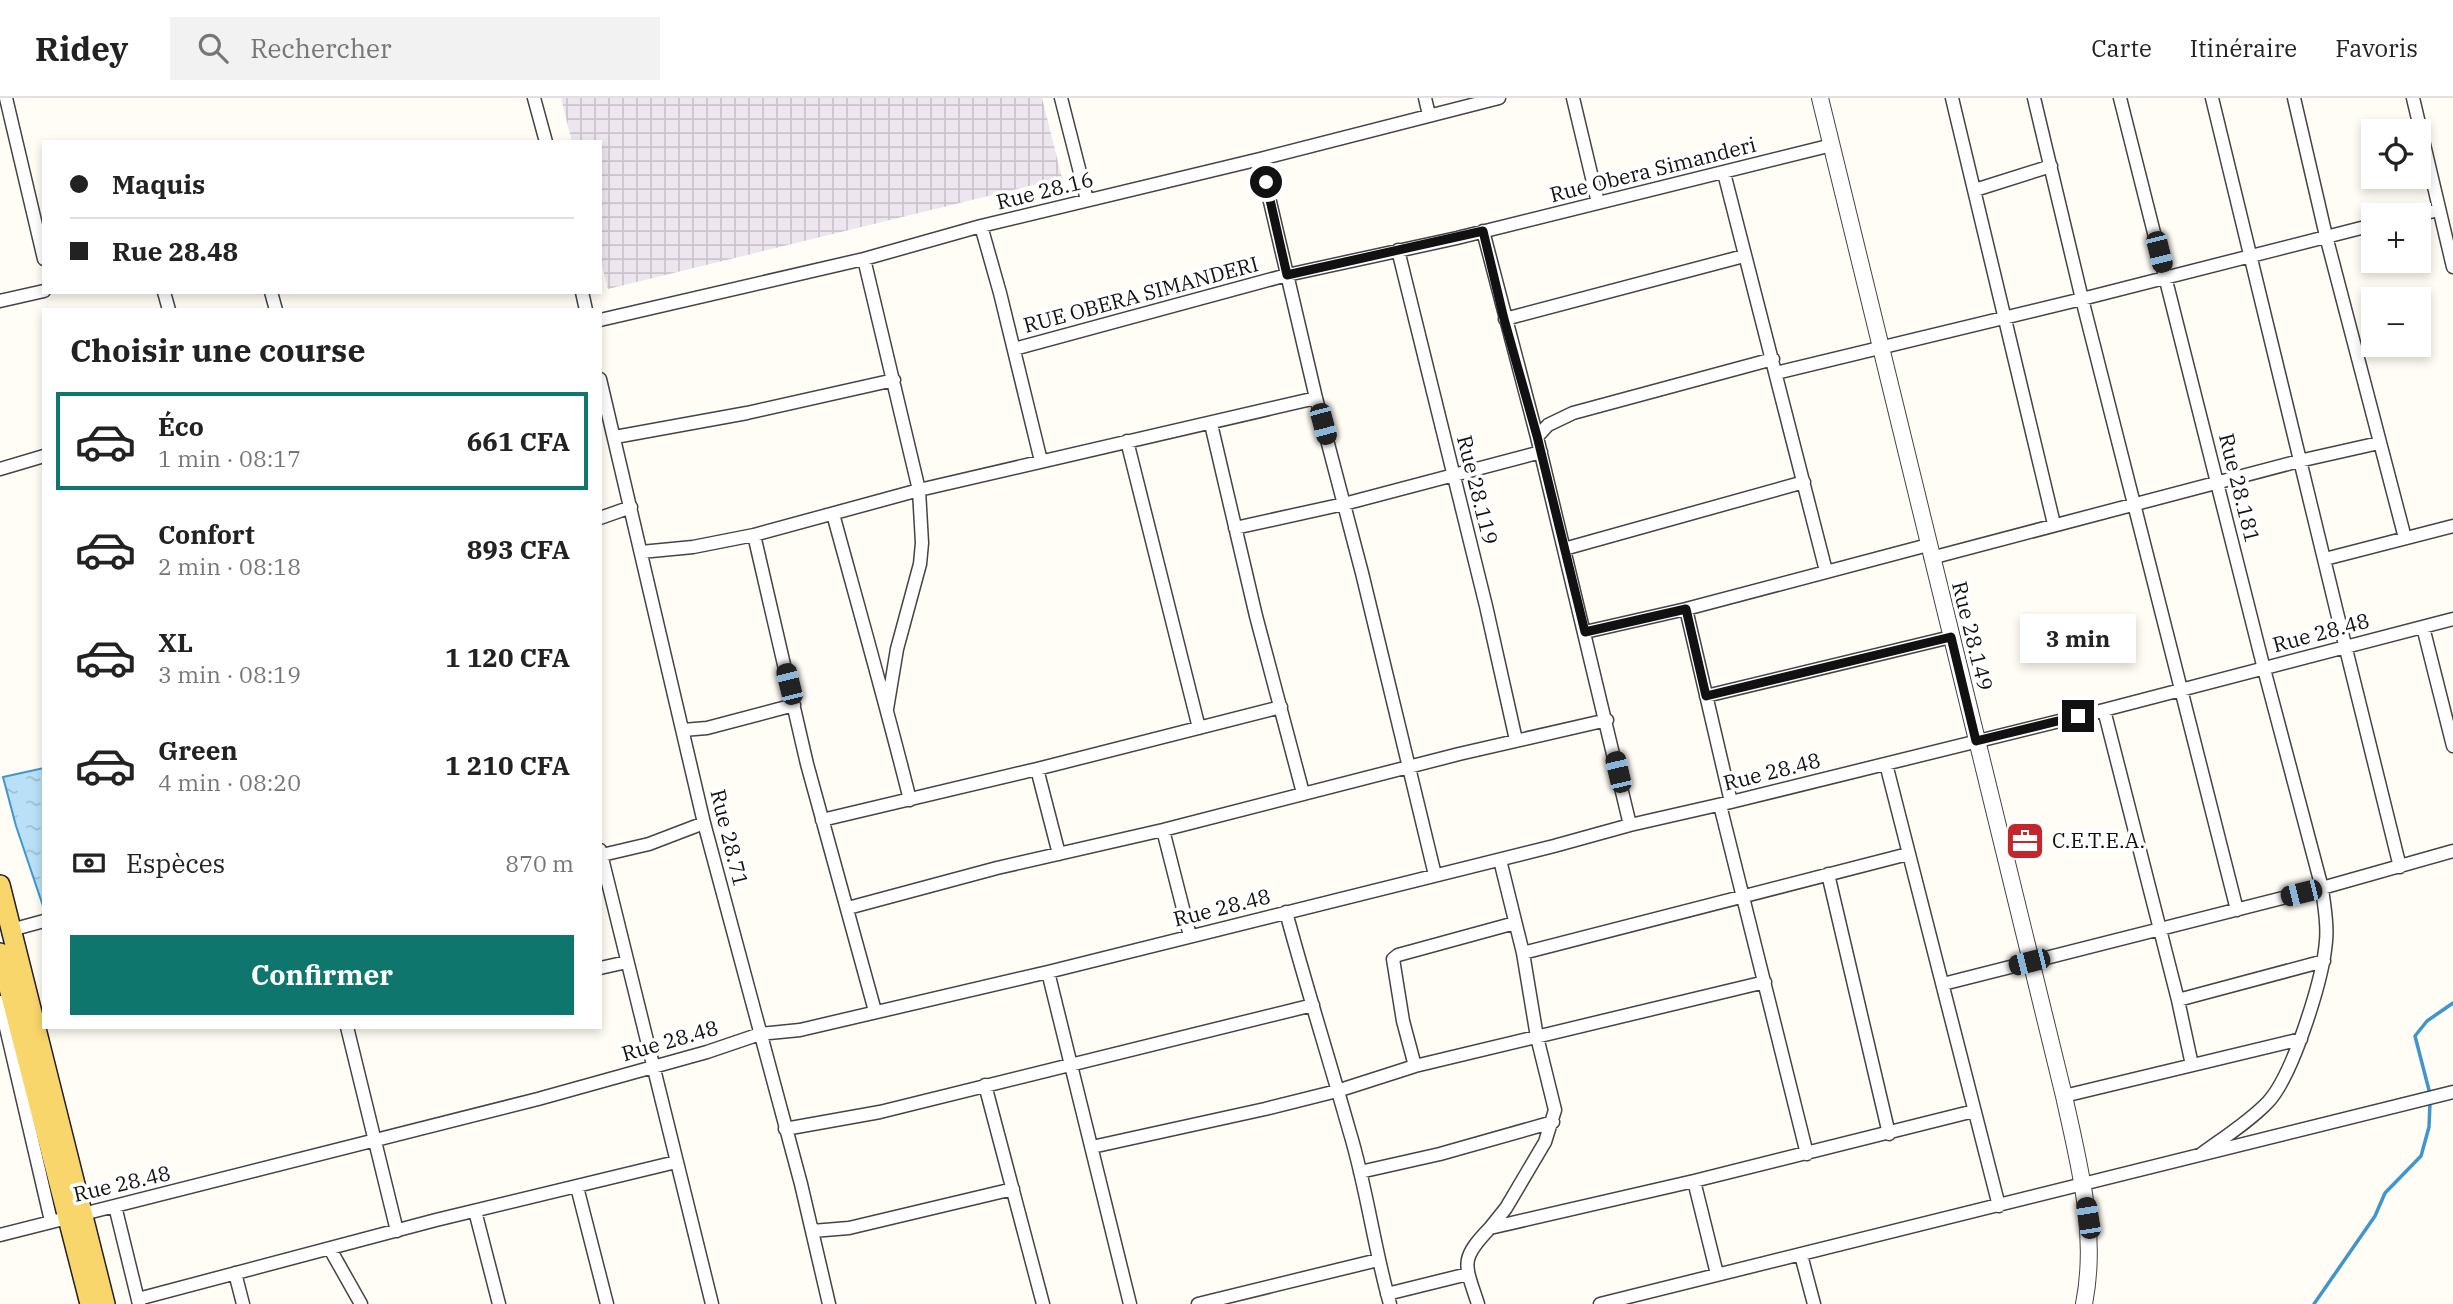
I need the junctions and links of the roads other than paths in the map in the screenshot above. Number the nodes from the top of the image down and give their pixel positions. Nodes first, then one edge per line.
1 (6, 98) edge
2 (534, 98) edge
3 (1061, 98) edge
4 (1425, 98) edge
5 (1499, 98) edge
6 (1573, 98) edge
7 (1820, 98) edge
8 (1952, 98) edge
9 (2034, 98) edge
10 (2120, 98) edge
11 (2213, 98) edge
12 (2294, 98) edge
13 (2418, 99) edge
14 (1429, 115) junction
15 (545, 140) edge
16 (1832, 145) junction
17 (1260, 159) junction
18 (2051, 166) junction
19 (1724, 173) junction
20 (1975, 190) junction
21 (1087, 200) junction
22 (1598, 204) junction
23 (2439, 210) junction
24 (2431, 212) edge
25 (981, 226) junction
26 (2361, 228) edge
27 (1483, 231) junction
28 (2326, 236) junction
29 (1398, 250) junction
30 (42, 251) edge
31 (2250, 255) junction
32 (1744, 256) junction
33 (864, 259) junction
34 (2453, 267) edge
35 (1287, 275) junction
36 (2166, 278) junction
37 (42, 291) edge
38 (2082, 299) junction
39 (0, 301) edge
40 (2004, 317) junction
41 (1504, 319) junction
42 (602, 320) edge
43 (1881, 346) junction
44 (1014, 349) junction
45 (1773, 359) junction
46 (1776, 373) junction
47 (894, 380) junction
48 (602, 387) edge
49 (1316, 398) junction
50 (1211, 424) junction
51 (1537, 436) junction
52 (615, 438) junction
53 (1127, 441) junction
54 (2379, 443) junction
55 (1541, 452) junction
56 (42, 457) edge
57 (1041, 461) junction
58 (2299, 461) junction
59 (0, 469) edge
60 (1454, 474) junction
61 (1804, 482) junction
62 (2218, 482) junction
63 (919, 490) junction
64 (1344, 504) junction
65 (2136, 504) junction
66 (632, 507) junction
67 (833, 514) junction
68 (602, 517) edge
69 (2054, 524) junction
70 (2453, 526) edge
71 (1235, 528) junction
72 (754, 535) junction
73 (2406, 538) junction
74 (1564, 549) junction
75 (641, 552) junction
76 (1930, 552) junction
77 (2325, 559) junction
78 (1826, 571) junction
79 (1686, 609) junction
80 (2453, 619) edge
81 (2423, 627) junction
82 (1585, 632) junction
83 (1951, 637) junction
84 (2344, 646) junction
85 (2264, 668) junction
86 (2182, 690) junction
87 (1706, 696) junction
88 (794, 705) junction
89 (1281, 707) junction
90 (887, 709) junction
91 (2104, 710) junction
92 (1606, 720) junction
93 (1199, 727) junction
94 (683, 730) junction
95 (1516, 740) junction
96 (1976, 741) junction
97 (2453, 746) edge
98 (1886, 764) junction
99 (1409, 767) junction
100 (1037, 769) junction
101 (1303, 793) junction
102 (909, 800) junction
103 (1726, 804) junction
104 (822, 820) junction
105 (704, 823) junction
106 (1630, 825) junction
107 (1163, 830) junction
108 (2453, 851) edge
109 (602, 853) edge
110 (1059, 854) junction
111 (1908, 855) junction
112 (602, 857) edge
113 (1500, 860) junction
114 (2400, 867) junction
115 (1828, 874) junction
116 (1435, 875) junction
117 (0, 885) edge
118 (2322, 888) junction
119 (1743, 896) junction
120 (848, 908) junction
121 (2238, 910) junction
122 (1286, 912) junction
123 (42, 921) edge
124 (1515, 923) junction
125 (11, 929) junction
126 (2160, 929) junction
127 (1190, 936) junction
128 (0, 953) edge
129 (1522, 953) junction
130 (2323, 961) junction
131 (627, 962) junction
132 (2029, 962) junction
133 (602, 968) edge
134 (1048, 972) junction
135 (1765, 982) junction
136 (1943, 984) junction
137 (2178, 1000) junction
138 (0, 1002) edge
139 (1312, 1005) junction
140 (875, 1011) junction
141 (352, 1029) edge
142 (760, 1034) junction
143 (1537, 1037) junction
144 (2301, 1039) junction
145 (1071, 1063) junction
146 (2192, 1065) junction
147 (1415, 1066) junction
148 (653, 1067) junction
149 (985, 1084) junction
150 (1336, 1091) junction
151 (2453, 1092) edge
152 (2064, 1096) junction
153 (1974, 1111) junction
154 (1553, 1122) junction
155 (785, 1129) junction
156 (1889, 1134) junction
157 (374, 1139) junction
158 (1092, 1147) junction
159 (1807, 1154) junction
160 (2200, 1155) junction
161 (676, 1161) junction
162 (1360, 1172) junction
163 (1694, 1181) junction
164 (2083, 1184) junction
165 (577, 1187) junction
166 (1013, 1189) junction
167 (115, 1206) junction
168 (1999, 1206) junction
169 (475, 1211) junction
170 (67, 1217) junction
171 (1490, 1228) junction
172 (397, 1231) junction
173 (812, 1231) junction
174 (0, 1234) edge
175 (330, 1249) junction
176 (1801, 1255) junction
177 (1378, 1260) junction
178 (235, 1273) junction
179 (1468, 1274) junction
180 (1717, 1274) junction
181 (351, 1283) junction
182 (1389, 1299) edge
183 (139, 1301) edge
184 (90, 1304) edge
185 (105, 1304) edge
186 (243, 1304) edge
187 (361, 1304) edge
188 (372, 1304) edge
189 (499, 1304) edge
190 (607, 1304) edge
191 (712, 1304) edge
192 (829, 1304) edge
193 (1044, 1304) edge
194 (1130, 1304) edge
195 (1198, 1304) edge
196 (1478, 1304) edge
197 (1600, 1304) edge
198 (1814, 1304) edge
199 (2084, 1304) edge

1 - 30 street
2 - 15 street
3 - 21 street
4 - 14 street
5 - 14 street, Rue 28.16
6 - 22 street
7 - 16 street, Rue 28.149
8 - 20 street
9 - 18 street
10 - 36 street, Rue 28.181
11 - 31 street
12 - 28 street
13 - 23 street
14 - 17 street, Rue 28.16
16 - 19 street, Rue Obera Simanderi
16 - 43 street, Rue 28.149
17 - 21 street, Rue 28.16
17 - 35 street
18 - 20 street
18 - 38 street
19 - 22 street, Rue Obera Simanderi
19 - 32 street
20 - 40 street
21 - 25 street, Rue 28.16
22 - 27 street, Rue Obera Simanderi
23 - 24 street
23 - 34 street
25 - 33 street, Rue 28.16
25 - 44 street
26 - 28 street
27 - 29 street, RUE OBERA SIMANDERI
27 - 41 street
28 - 31 street
28 - 54 street
29 - 35 street, RUE OBERA SIMANDERI
29 - 60 street, Rue 28.119
31 - 36 street
31 - 58 street
32 - 41 street
32 - 45 street
33 - 42 street, Rue 28.16
33 - 47 street
35 - 44 street, RUE OBERA SIMANDERI
35 - 49 street
36 - 38 street
36 - 62 street, Rue 28.181
37 - 39 street
38 - 40 street
38 - 65 street
40 - 43 street
40 - 69 street
41 - 51 street
43 - 46 street
43 - 76 street, Rue 28.149
44 - 57 street
45 - 46 street
45 - 51 street
46 - 61 street
47 - 52 street
47 - 63 street
48 - 52 street, Rue 28.71
49 - 50 street
49 - 64 street
50 - 53 street
50 - 71 street
51 - 55 street
52 - 66 street, Rue 28.71
53 - 57 street
53 - 93 street
54 - 58 street
54 - 73 street
55 - 60 street
55 - 74 street
56 - 59 street
57 - 63 street
58 - 62 street
58 - 77 street
60 - 64 street
60 - 95 street, Rue 28.119
61 - 74 street
61 - 78 street
62 - 65 street
62 - 85 street, Rue 28.181
63 - 67 street
63 - 90 street
64 - 71 street
64 - 99 street
65 - 69 street
65 - 86 street
66 - 68 street
66 - 75 street, Rue 28.71
67 - 72 street
67 - 90 street
69 - 76 street
70 - 73 street
71 - 89 street
72 - 75 street
72 - 88 street
73 - 77 street
74 - 82 street
75 - 94 street, Rue 28.71
76 - 78 street
76 - 83 street, Rue 28.149
77 - 84 street
78 - 79 street
79 - 82 street
79 - 87 street
80 - 81 street, Rue 28.48
81 - 84 street, Rue 28.48
81 - 97 street
82 - 92 street
83 - 87 street
83 - 96 street, Rue 28.149
84 - 85 street, Rue 28.48
84 - 114 street
85 - 86 street, Rue 28.48
85 - 118 street, Rue 28.181
86 - 91 street, Rue 28.48
86 - 121 street
87 - 103 street
88 - 94 street
88 - 104 street
89 - 93 street
89 - 101 street
90 - 102 street
91 - 96 street, Rue 28.48
91 - 126 street
92 - 95 street
92 - 106 street
93 - 100 street
94 - 105 street, Rue 28.71
95 - 99 street
96 - 98 street, Rue 28.48
96 - 132 street, Rue 28.149
98 - 103 street, Rue 28.48
98 - 111 street
99 - 101 street
99 - 116 street
100 - 102 street
100 - 110 street
101 - 107 street
102 - 104 street
103 - 106 street, Rue 28.48
103 - 119 street
104 - 120 street
105 - 109 street
105 - 142 street, Rue 28.71
106 - 113 street, Rue 28.48
107 - 110 street
107 - 127 street
108 - 114 street
110 - 120 street
111 - 115 street
111 - 136 street
112 - 131 street
113 - 116 street, Rue 28.48
113 - 124 street
114 - 118 street
115 - 119 street
115 - 156 street
116 - 122 street, Rue 28.48
117 - 125 main road
118 - 121 street
118 - 130 street, Rue 28.181
119 - 129 street
119 - 135 street
120 - 140 street
121 - 126 street
122 - 127 street, Rue 28.48
122 - 139 street
123 - 125 street
124 - 129 street
124 - 147 street
125 - 170 main road
126 - 132 street
126 - 137 street
127 - 134 street, Rue 28.48
128 - 170 main road
129 - 143 street
130 - 137 street
130 - 144 street, Rue 28.181
131 - 133 street
131 - 148 street
132 - 136 street
132 - 152 street, Rue 28.149
134 - 140 street, Rue 28.48
134 - 145 street
135 - 143 street
135 - 159 street
136 - 153 street
137 - 146 street
138 - 170 street
139 - 145 street
139 - 150 street
140 - 142 street, Rue 28.48
141 - 157 street
142 - 148 street, Rue 28.48
142 - 155 street, Rue 28.71
143 - 147 street
143 - 154 street
144 - 146 street
144 - 160 street, Rue 28.181
145 - 149 street
145 - 158 street
146 - 152 street
147 - 150 street
148 - 157 street, Rue 28.48
148 - 161 street
149 - 155 street
149 - 166 street
150 - 158 street
150 - 162 street
151 - 160 street
152 - 164 street, Rue 28.149
153 - 156 street
153 - 168 street
154 - 162 street
154 - 171 street
155 - 173 street, Rue 28.71
156 - 159 street
157 - 167 street, Rue 28.48
157 - 172 street
158 - 194 street
159 - 163 street
160 - 164 street
161 - 165 street
161 - 191 street
162 - 177 street
163 - 171 street
163 - 180 street
164 - 168 street
164 - 199 street, Rue 28.149
165 - 169 street
165 - 190 street
166 - 173 street
166 - 193 street
167 - 170 street, Rue 28.48
167 - 183 street
168 - 176 street
169 - 172 street
169 - 189 street
170 - 174 street, Rue 28.48
170 - 184 main road
170 - 185 main road
171 - 179 street
172 - 175 street
173 - 192 street, Rue 28.71
175 - 178 street
175 - 181 street
176 - 180 street
176 - 198 street
177 - 182 street
177 - 195 street
178 - 183 street
178 - 186 street
179 - 182 street
179 - 196 street
180 - 197 street
181 - 187 street
181 - 188 street

